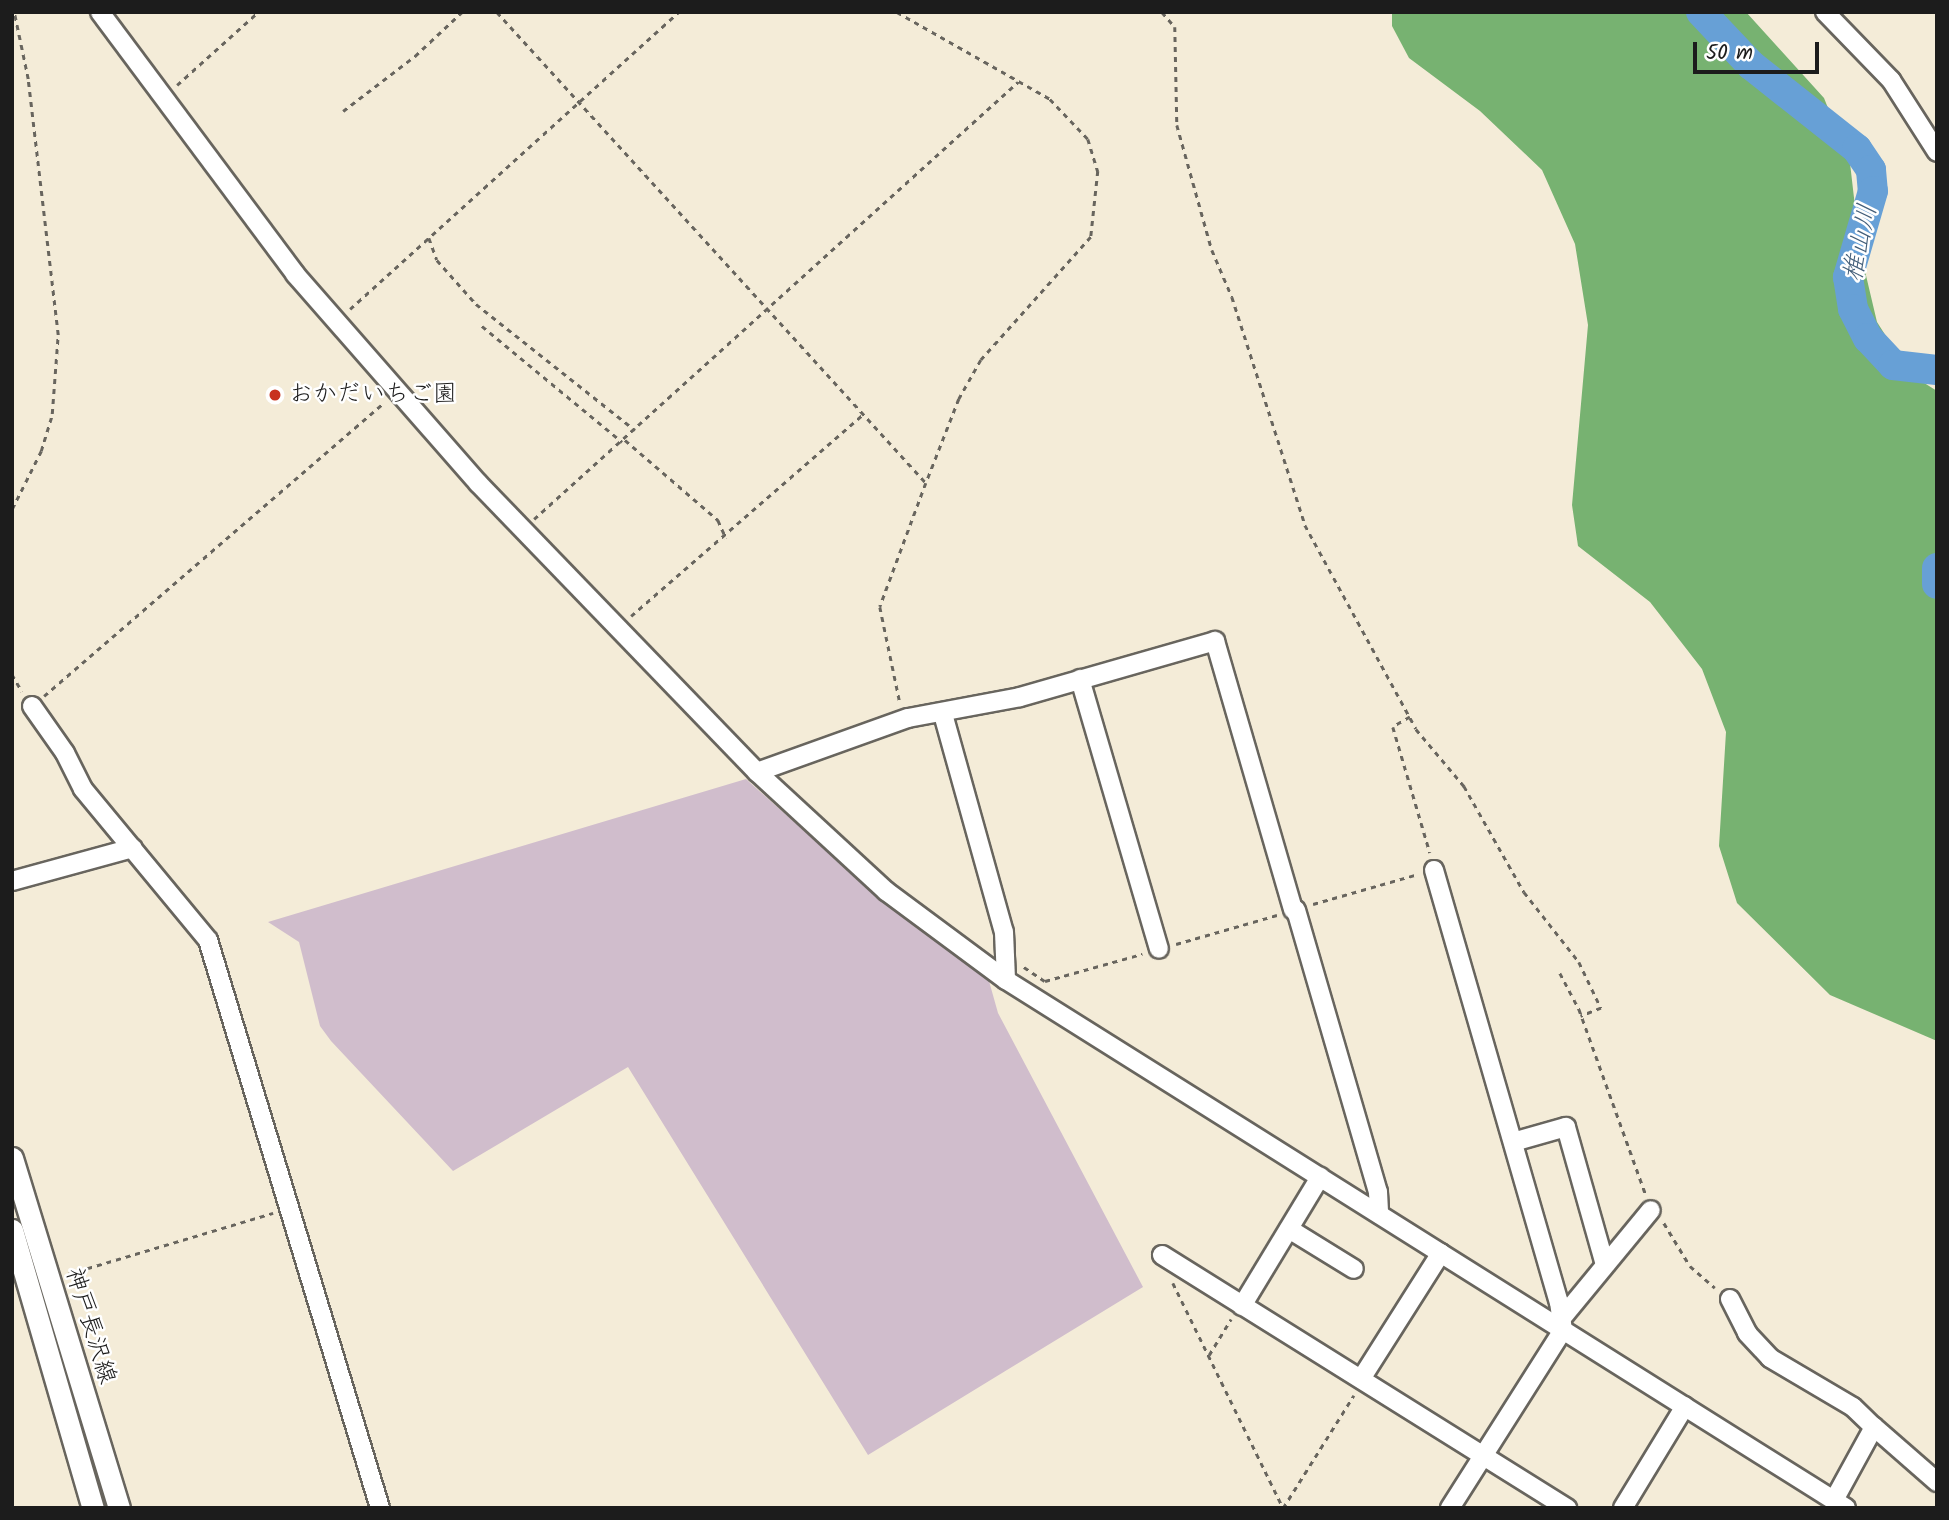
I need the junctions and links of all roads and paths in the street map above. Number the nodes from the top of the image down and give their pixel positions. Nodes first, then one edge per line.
1 (14, 12) edge
2 (100, 12) edge
3 (258, 12) edge
4 (462, 12) edge
5 (497, 12) edge
6 (679, 12) edge
7 (897, 12) edge
8 (1162, 12) edge
9 (1825, 12) edge
10 (1018, 82) junction
11 (161, 99) junction
12 (579, 104) junction
13 (344, 111) dead end
14 (1937, 152) edge
15 (429, 238) junction
16 (767, 310) junction
17 (337, 321) junction
18 (482, 326) dead end
19 (398, 392) junction
20 (863, 414) junction
21 (635, 430) junction
22 (623, 441) junction
23 (926, 483) junction
24 (12, 509) edge
25 (522, 531) junction
26 (726, 538) junction
27 (617, 629) junction
28 (12, 674) edge
29 (1080, 679) junction
30 (32, 706) junction
31 (943, 714) junction
32 (1410, 717) junction
33 (900, 722) junction
34 (757, 772) junction
35 (133, 848) junction
36 (1434, 870) junction
37 (12, 881) edge
38 (1295, 910) junction
39 (1159, 949) dead end
40 (1560, 973) dead end
41 (1006, 980) junction
42 (1581, 1017) junction
43 (1513, 1142) junction
44 (12, 1158) edge
45 (1320, 1177) junction
46 (290, 1208) junction
47 (1651, 1210) junction
48 (1379, 1214) junction
49 (1289, 1229) junction
50 (12, 1230) edge
51 (1441, 1253) junction
52 (1162, 1255) joint
53 (1605, 1265) junction
54 (1354, 1269) dead end
55 (30, 1285) edge
56 (1730, 1299) joint
57 (1241, 1305) junction
58 (1562, 1325) junction
59 (1208, 1356) junction
60 (1363, 1380) junction
61 (1685, 1406) junction
62 (1874, 1427) junction
63 (1483, 1456) junction
64 (1937, 1482) edge
65 (1832, 1503) edge
66 (93, 1508) edge
67 (119, 1508) edge
68 (380, 1508) edge
69 (1283, 1508) edge
70 (1450, 1508) edge
71 (1567, 1508) edge
72 (1623, 1508) edge

1 - 24 path
2 - 11 street
3 - 11 path
4 - 13 path
5 - 12 path
6 - 12 path
7 - 10 path
8 - 32 path
9 - 14 street
10 - 16 path
10 - 23 path
11 - 17 street
12 - 15 path
12 - 16 path
15 - 17 path
15 - 21 path
16 - 20 path
16 - 21 path
17 - 19 street
18 - 22 path
19 - 25 street
19 - 30 path
20 - 23 path
20 - 26 path
21 - 22 path
22 - 25 path
22 - 26 path
23 - 33 path
25 - 27 street
26 - 27 path
27 - 34 street
28 - 30 path
29 - 31 street
29 - 38 street
29 - 39 street
30 - 35 street
31 - 33 street
31 - 41 street
32 - 36 path
32 - 42 path
33 - 34 street
34 - 41 street
35 - 37 street
35 - 46 street
36 - 38 path
36 - 43 street
38 - 48 street
40 - 42 path
41 - 45 street
42 - 47 path
43 - 53 street
43 - 58 street
44 - 55 main road, 神戸長沢線
45 - 48 street
45 - 49 street
46 - 55 path
46 - 68 street
47 - 53 street
47 - 56 path
48 - 51 street
49 - 54 street
49 - 57 street
50 - 55 main road, 神戸長沢線
51 - 58 street
51 - 60 street
52 - 57 street
52 - 59 path
53 - 58 street
55 - 66 main road, 神戸長沢線
55 - 67 main road, 神戸長沢線
56 - 62 street
57 - 59 path
57 - 60 street
58 - 61 street
58 - 63 street
59 - 69 path
60 - 63 street
60 - 69 path
61 - 65 street
61 - 72 street
62 - 64 street
62 - 65 street
63 - 70 street
63 - 71 street

